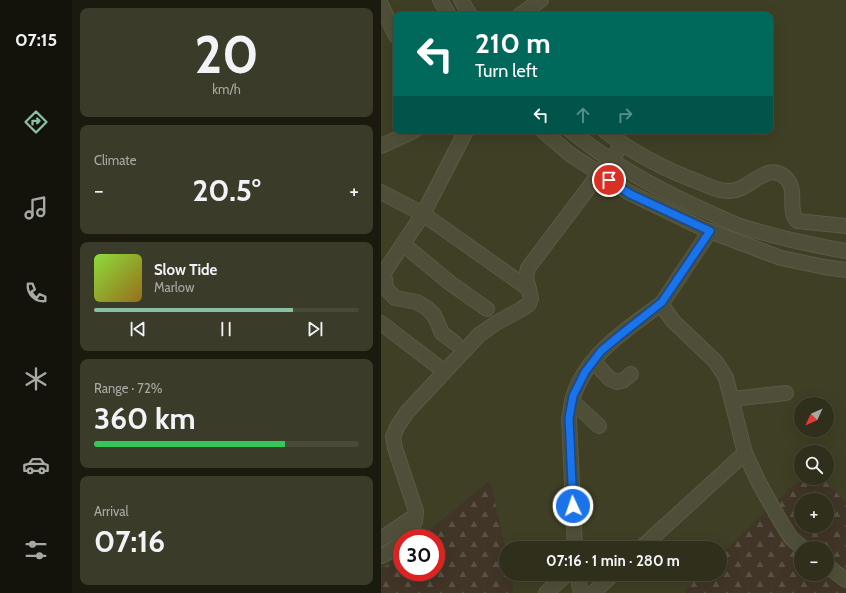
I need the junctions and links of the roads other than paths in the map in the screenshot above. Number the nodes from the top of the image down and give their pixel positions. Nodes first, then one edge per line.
1 (440, 0) edge
2 (461, 0) edge
3 (541, 0) edge
4 (381, 5) edge
5 (447, 12) edge
6 (468, 12) edge
7 (524, 12) edge
8 (393, 30) edge
9 (407, 134) edge
10 (463, 134) edge
11 (546, 134) edge
12 (575, 134) edge
13 (609, 134) edge
14 (623, 144) junction
15 (381, 146) edge
16 (610, 160) junction
17 (599, 174) junction
18 (381, 192) edge
19 (423, 214) junction
20 (741, 226) junction
21 (846, 226) edge
22 (710, 231) junction
23 (737, 242) junction
24 (403, 244) junction
25 (846, 251) edge
26 (846, 270) edge
27 (381, 276) edge
28 (529, 289) junction
29 (662, 302) junction
30 (487, 309) dead end
31 (381, 323) edge
32 (455, 343) dead end
33 (593, 361) junction
34 (436, 365) dead end
35 (631, 374) dead end
36 (786, 393) dead end
37 (732, 399) junction
38 (572, 401) junction
39 (599, 426) dead end
40 (745, 453) junction
41 (415, 516) junction
42 (411, 529) edge
43 (381, 539) edge
44 (575, 541) edge
45 (649, 541) edge
46 (795, 541) edge
47 (393, 550) edge
48 (381, 556) edge
49 (834, 571) edge
50 (846, 580) edge
51 (559, 581) edge
52 (578, 581) edge
53 (606, 581) edge
54 (546, 593) edge
55 (581, 593) edge
56 (593, 593) edge

1 - 5 street
2 - 6 street
3 - 7 street
4 - 8 street
9 - 15 street
10 - 19 street
11 - 17 street
12 - 16 street
13 - 14 street
14 - 16 street
14 - 21 street
16 - 17 street
16 - 20 street
17 - 22 street
17 - 28 street
18 - 19 street
19 - 24 street
19 - 28 street
20 - 23 street
20 - 25 street
22 - 23 street
22 - 29 street
23 - 26 street
24 - 27 street
24 - 30 street
27 - 32 street
28 - 41 street
29 - 33 street
29 - 37 street
31 - 34 street
33 - 35 street
33 - 38 street
36 - 37 street
37 - 40 street
38 - 39 street
38 - 44 street
40 - 45 street
40 - 46 street
41 - 42 street
41 - 43 street
47 - 48 street
49 - 50 street
51 - 54 street
52 - 55 street
53 - 56 street

